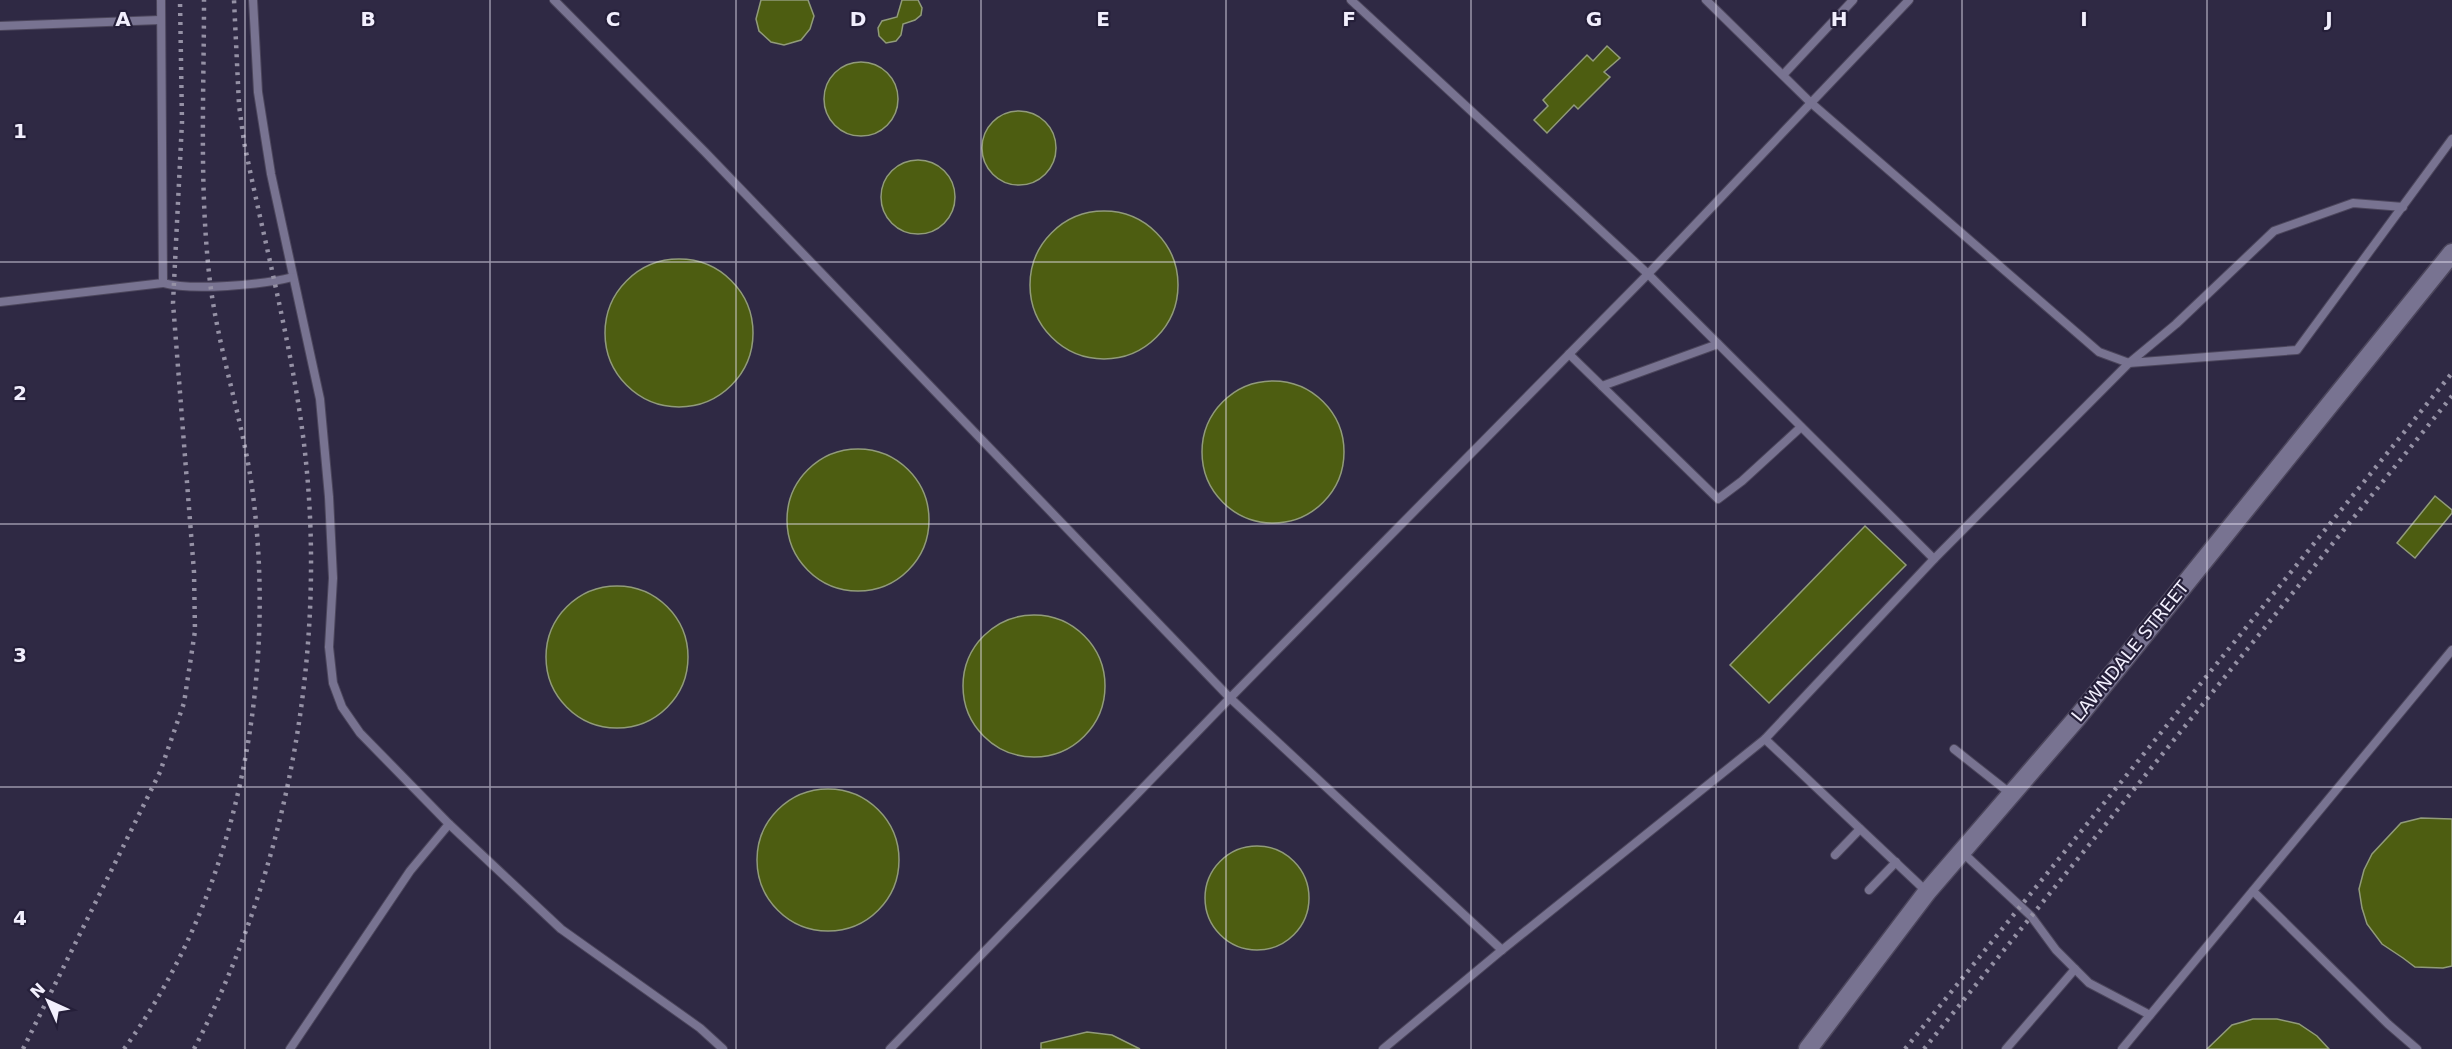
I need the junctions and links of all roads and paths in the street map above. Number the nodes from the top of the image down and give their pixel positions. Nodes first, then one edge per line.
1 (161, 0) edge
2 (253, 0) edge
3 (554, 0) edge
4 (1351, 0) edge
5 (1706, 0) edge
6 (1853, 0) edge
7 (1909, 0) edge
8 (160, 20) junction
9 (0, 26) edge
10 (1783, 75) junction
11 (1810, 102) junction
12 (2452, 139) edge
13 (2403, 207) junction
14 (2452, 253) edge
15 (1648, 274) junction
16 (293, 277) junction
17 (163, 283) junction
18 (1, 304) edge
19 (1718, 344) junction
20 (1569, 354) junction
21 (2129, 363) junction
22 (1602, 386) junction
23 (1801, 427) junction
24 (1934, 559) junction
25 (2452, 650) edge
26 (1230, 698) junction
27 (1765, 739) junction
28 (1954, 749) dead end
29 (2011, 794) junction
30 (449, 824) junction
31 (1860, 829) junction
32 (1962, 852) junction
33 (1835, 855) dead end
34 (1896, 862) junction
35 (1869, 890) dead end
36 (2253, 891) junction
37 (1927, 892) junction
38 (1502, 950) junction
39 (2075, 969) junction
40 (2151, 1015) junction
41 (290, 1049) edge
42 (723, 1049) edge
43 (890, 1049) edge
44 (1383, 1049) edge
45 (1808, 1049) edge
46 (2006, 1049) edge
47 (2122, 1049) edge
48 (2417, 1049) edge

1 - 8 lane
2 - 16 lane
3 - 26 lane
4 - 15 lane
5 - 10 lane
6 - 10 lane
7 - 11 lane
8 - 9 lane
8 - 17 lane
10 - 11 lane
11 - 15 lane
11 - 21 lane
12 - 13 lane
13 - 21 lane
13 - 21 lane
14 - 29 main road, LAWNDALE STREET
15 - 19 lane
15 - 20 lane
16 - 17 lane
16 - 30 lane
17 - 18 lane
19 - 22 lane
19 - 23 lane
20 - 22 lane
20 - 26 lane
21 - 24 lane
22 - 23 lane
23 - 24 lane
24 - 27 lane
25 - 36 lane
26 - 38 lane
26 - 43 lane
27 - 31 lane
27 - 38 lane
28 - 29 lane
29 - 32 main road, LAWNDALE STREET
30 - 41 lane
30 - 42 lane
31 - 33 lane
31 - 34 lane
32 - 37 main road, LAWNDALE STREET
32 - 39 lane
34 - 35 lane
34 - 37 lane
36 - 40 lane
36 - 48 lane
37 - 45 main road, LAWNDALE STREET
38 - 44 lane
39 - 40 lane
39 - 46 lane
40 - 47 lane

